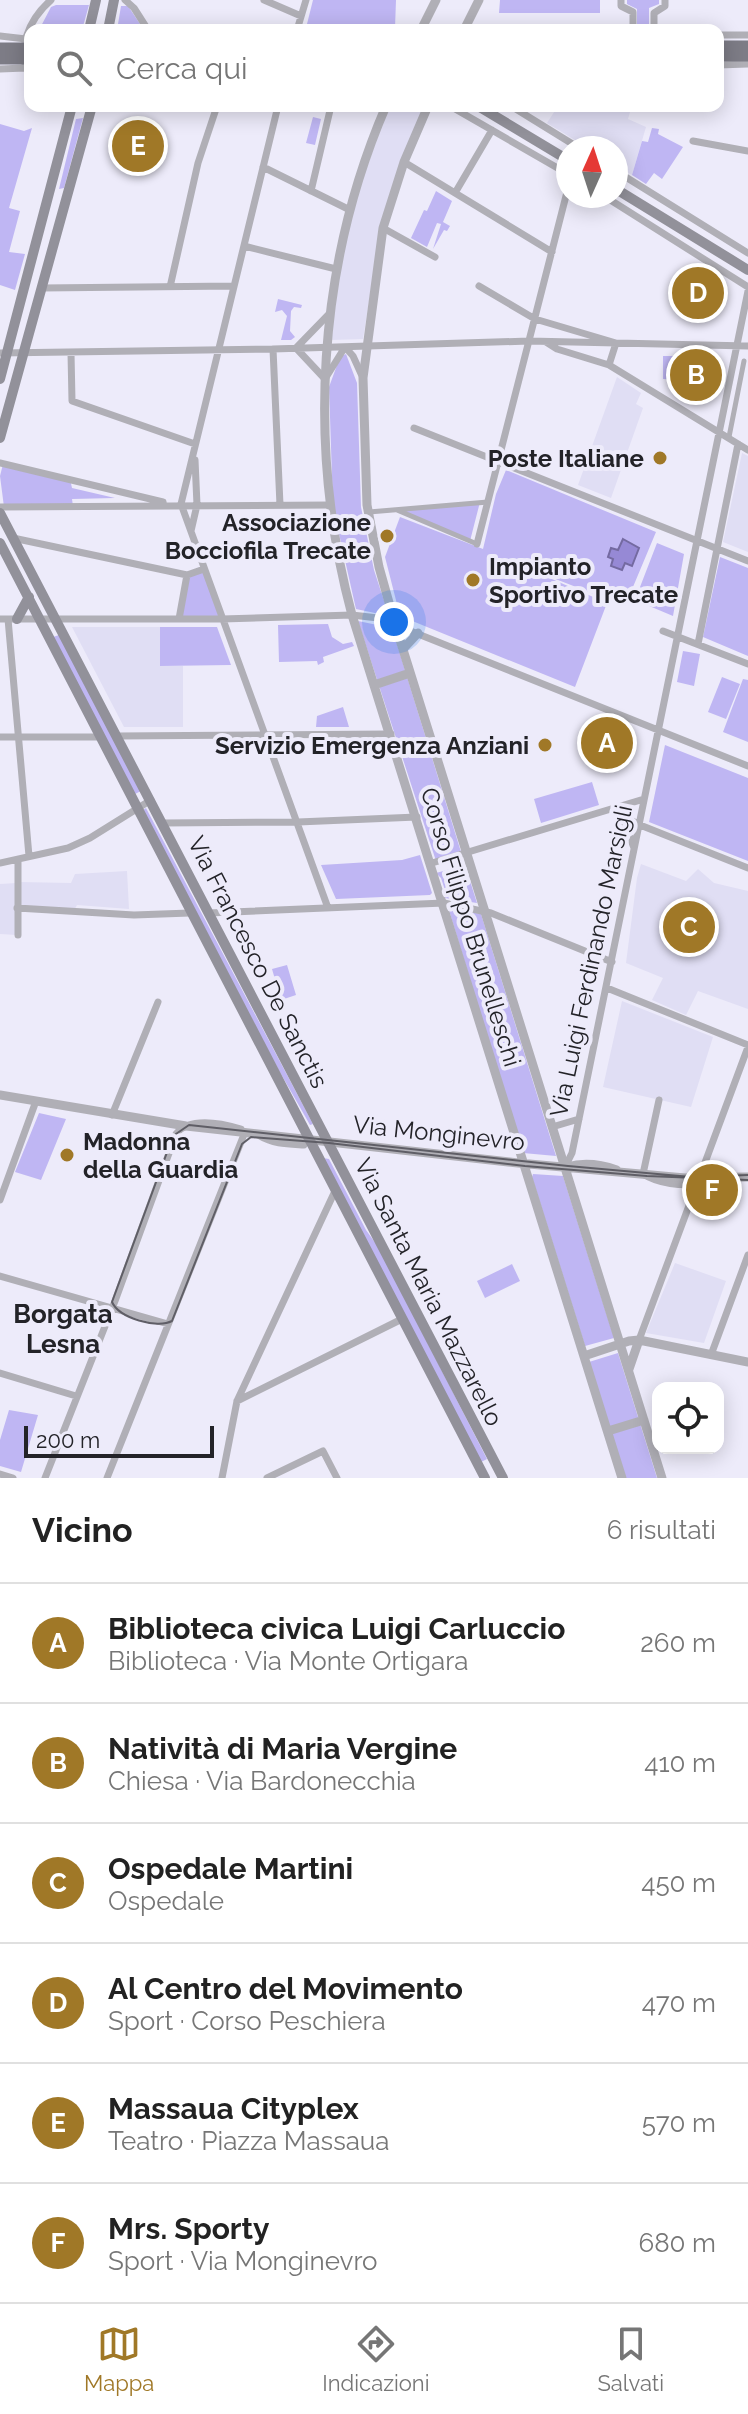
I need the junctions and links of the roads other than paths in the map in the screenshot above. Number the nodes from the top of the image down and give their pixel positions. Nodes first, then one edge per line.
1 (96, 0) edge
2 (114, 0) edge
3 (125, 0) edge
4 (264, 0) edge
5 (306, 0) edge
6 (436, 0) edge
7 (479, 0) edge
8 (621, 0) edge
9 (665, 0) edge
10 (47, 2) edge
11 (301, 16) junction
12 (38, 24) edge
13 (90, 24) edge
14 (109, 24) edge
15 (144, 24) edge
16 (299, 24) edge
17 (424, 24) edge
18 (467, 24) edge
19 (633, 24) edge
20 (654, 24) edge
21 (724, 35) edge
22 (748, 35) edge
23 (0, 36) edge
24 (724, 46) edge
25 (748, 46) edge
26 (0, 48) edge
27 (24, 51) edge
28 (24, 52) edge
29 (24, 53) edge
30 (24, 53) edge
31 (724, 56) edge
32 (748, 56) edge
33 (0, 59) edge
34 (748, 64) edge
35 (724, 65) edge
36 (0, 69) edge
37 (71, 112) edge
38 (91, 112) edge
39 (215, 112) edge
40 (277, 112) edge
41 (330, 112) edge
42 (384, 112) edge
43 (425, 112) edge
44 (460, 112) edge
45 (488, 112) edge
46 (521, 112) edge
47 (492, 130) junction
48 (560, 136) edge
49 (693, 141) dead end
50 (748, 151) edge
51 (556, 153) edge
52 (404, 162) junction
53 (263, 167) junction
54 (556, 167) edge
55 (628, 178) edge
56 (51, 189) junction
57 (311, 191) junction
58 (455, 193) junction
59 (68, 194) junction
60 (628, 196) edge
61 (563, 208) edge
62 (623, 208) edge
63 (350, 210) junction
64 (383, 228) junction
65 (244, 246) junction
66 (552, 252) junction
67 (748, 253) edge
68 (435, 257) dead end
69 (336, 269) junction
70 (748, 270) edge
71 (234, 286) junction
72 (479, 286) dead end
73 (170, 287) junction
74 (42, 288) junction
75 (748, 289) edge
76 (330, 313) junction
77 (535, 319) junction
78 (529, 341) junction
79 (544, 341) junction
80 (616, 343) junction
81 (366, 346) junction
82 (737, 346) junction
83 (748, 346) edge
84 (327, 347) junction
85 (345, 347) junction
86 (296, 348) junction
87 (273, 349) junction
88 (218, 350) junction
89 (4, 353) edge
90 (71, 353) junction
91 (24, 354) junction
92 (744, 361) dead end
93 (609, 365) junction
94 (363, 378) junction
95 (0, 379) edge
96 (325, 379) junction
97 (414, 428) dead end
98 (720, 432) junction
99 (729, 437) junction
100 (0, 438) edge
101 (738, 444) junction
102 (195, 447) junction
103 (748, 450) edge
104 (498, 461) junction
105 (0, 463) edge
106 (488, 502) junction
107 (177, 504) junction
108 (197, 505) junction
109 (280, 505) junction
110 (330, 505) junction
111 (0, 507) edge
112 (396, 510) junction
113 (368, 512) junction
114 (0, 513) edge
115 (191, 533) junction
116 (13, 538) junction
117 (698, 542) junction
118 (0, 543) edge
119 (477, 544) joint
120 (717, 549) junction
121 (748, 561) edge
122 (204, 569) junction
123 (187, 575) junction
124 (29, 597) junction
125 (352, 615) junction
126 (40, 618) junction
127 (56, 618) junction
128 (8, 619) edge
129 (179, 619) junction
130 (222, 619) junction
131 (395, 624) junction
132 (663, 631) dead end
133 (418, 633) junction
134 (679, 637) junction
135 (698, 644) junction
136 (403, 649) junction
137 (748, 664) edge
138 (410, 673) junction
139 (374, 685) junction
140 (659, 730) junction
141 (391, 734) junction
142 (117, 736) junction
143 (266, 736) junction
144 (0, 737) edge
145 (19, 737) junction
146 (99, 737) junction
147 (748, 766) edge
148 (644, 799) junction
149 (151, 800) junction
150 (137, 809) junction
151 (612, 810) junction
152 (621, 813) junction
153 (417, 817) junction
154 (298, 822) junction
155 (163, 823) junction
156 (640, 825) junction
157 (635, 850) junction
158 (466, 855) junction
159 (29, 856) junction
160 (18, 859) junction
161 (0, 863) edge
162 (432, 863) junction
163 (748, 868) edge
164 (444, 903) junction
165 (17, 908) junction
166 (328, 908) junction
167 (484, 911) junction
168 (190, 913) junction
169 (209, 913) junction
170 (18, 935) dead end
171 (612, 962) junction
172 (607, 988) junction
173 (158, 1002) dead end
174 (748, 1046) edge
175 (0, 1095) edge
176 (659, 1100) dead end
177 (36, 1101) junction
178 (112, 1115) junction
179 (579, 1119) junction
180 (183, 1126) junction
181 (552, 1127) junction
182 (245, 1132) junction
183 (256, 1133) junction
184 (308, 1139) junction
185 (328, 1141) junction
186 (525, 1164) junction
187 (565, 1167) junction
188 (643, 1174) junction
189 (748, 1177) edge
190 (697, 1182) junction
191 (335, 1191) junction
192 (0, 1200) edge
193 (748, 1255) edge
194 (0, 1276) edge
195 (112, 1308) junction
196 (402, 1319) junction
197 (168, 1324) junction
198 (639, 1340) junction
199 (621, 1344) junction
200 (711, 1355) junction
201 (584, 1356) junction
202 (748, 1362) edge
203 (629, 1369) junction
204 (0, 1373) edge
205 (76, 1396) junction
206 (237, 1401) junction
207 (644, 1420) junction
208 (608, 1431) junction
209 (494, 1461) junction
210 (482, 1473) edge
211 (0, 1474) edge
212 (13, 1478) edge
213 (45, 1478) edge
214 (107, 1478) edge
215 (222, 1478) edge
216 (267, 1478) edge
217 (337, 1478) edge
218 (503, 1478) edge
219 (622, 1478) edge
220 (662, 1478) edge

1 - 13 main road
2 - 14 main road
3 - 15 street
4 - 11 street
5 - 11 street
6 - 17 street
7 - 18 street
8 - 19 street
9 - 20 street
10 - 12 street
11 - 16 street
21 - 22 street
23 - 27 street
24 - 25 main road
26 - 28 main road
29 - 33 main road
30 - 36 street
31 - 32 main road
34 - 35 street
37 - 56 main road
38 - 59 main road
39 - 73 street
40 - 53 street
41 - 57 street
42 - 63 street, Corso Filippo Brunelleschi
43 - 52 street, Corso Filippo Brunelleschi
44 - 47 street
45 - 51 main road
46 - 48 street
47 - 54 street
47 - 58 street
49 - 50 street
52 - 58 street
52 - 64 street, Corso Filippo Brunelleschi
53 - 57 street
53 - 65 street
55 - 67 street
56 - 59 main road
56 - 89 main road
57 - 63 street
58 - 66 street
59 - 74 main road
60 - 70 main road
61 - 66 street
62 - 75 street
63 - 69 street, Corso Filippo Brunelleschi
64 - 68 street
64 - 81 street, Corso Filippo Brunelleschi
65 - 69 street
65 - 71 street
66 - 77 street
69 - 76 street, Corso Filippo Brunelleschi
71 - 73 street
71 - 88 street
72 - 77 street
73 - 74 street
74 - 91 main road
75 - 82 street, Via Luigi Ferdinando Marsigli
76 - 84 street, Corso Filippo Brunelleschi
76 - 86 street
77 - 78 street
77 - 80 street
78 - 79 street
78 - 81 street
78 - 104 street
79 - 80 street
79 - 93 street
80 - 82 street
80 - 93 street
81 - 85 street
81 - 94 street, Corso Filippo Brunelleschi
82 - 83 street
82 - 98 street, Via Luigi Ferdinando Marsigli
84 - 85 street
84 - 86 street
84 - 96 street, Corso Filippo Brunelleschi
85 - 94 street, Corso Filippo Brunelleschi
85 - 96 street
86 - 87 street
86 - 96 street
87 - 88 street
87 - 109 street
88 - 90 street
88 - 102 street
89 - 91 street
89 - 95 main road
90 - 91 street
90 - 102 street
91 - 100 main road
92 - 99 street
93 - 98 street
94 - 113 street, Corso Filippo Brunelleschi
96 - 110 street, Corso Filippo Brunelleschi
97 - 104 street
98 - 99 street
98 - 117 street, Via Luigi Ferdinando Marsigli
99 - 101 street
101 - 103 street
101 - 120 street
102 - 107 street
102 - 108 street
104 - 106 street
104 - 117 street
105 - 107 street
106 - 112 street
106 - 119 street
107 - 108 street
107 - 111 street
107 - 115 street
108 - 109 street
108 - 115 street
109 - 110 street
110 - 125 street, Corso Filippo Brunelleschi
112 - 113 street
112 - 119 street
113 - 131 street, Corso Filippo Brunelleschi
114 - 116 main road, Via Francesco De Sanctis
115 - 122 street
116 - 123 street
116 - 127 main road, Via Francesco De Sanctis
117 - 120 street
117 - 134 street, Via Luigi Ferdinando Marsigli
118 - 124 main road, Via Francesco De Sanctis
120 - 121 street
120 - 135 street
122 - 123 street
122 - 130 street
123 - 129 street
124 - 126 main road, Via Francesco De Sanctis
124 - 128 main road
125 - 130 street
125 - 131 street
125 - 139 street, Corso Filippo Brunelleschi
126 - 127 street
126 - 128 street
126 - 146 main road, Via Francesco De Sanctis
127 - 129 street
127 - 142 main road, Via Francesco De Sanctis
128 - 145 street
129 - 130 street
130 - 143 street
131 - 133 street
131 - 136 street, Corso Filippo Brunelleschi
132 - 134 street
133 - 136 street
133 - 140 street
134 - 135 street
134 - 140 street, Via Luigi Ferdinando Marsigli
135 - 137 street
136 - 138 street, Corso Filippo Brunelleschi
138 - 139 street
138 - 158 street, Corso Filippo Brunelleschi
139 - 141 street, Corso Filippo Brunelleschi
140 - 147 street
140 - 148 street, Via Luigi Ferdinando Marsigli
141 - 143 street
141 - 153 street, Corso Filippo Brunelleschi
142 - 143 street
142 - 149 main road, Via Francesco De Sanctis
143 - 154 street
144 - 145 street
145 - 146 street
145 - 159 street
146 - 150 main road, Via Francesco De Sanctis
148 - 151 street
148 - 156 street, Via Luigi Ferdinando Marsigli
149 - 150 street
149 - 155 main road, Via Francesco De Sanctis
150 - 159 street
150 - 168 main road, Via Francesco De Sanctis
151 - 152 street
151 - 158 street
152 - 156 street
152 - 157 street
153 - 154 street
153 - 162 street, Corso Filippo Brunelleschi
154 - 155 street
154 - 166 street
155 - 169 main road, Via Francesco De Sanctis
156 - 157 street, Via Luigi Ferdinando Marsigli
156 - 163 street
157 - 171 street, Via Luigi Ferdinando Marsigli
158 - 162 street
158 - 167 street, Corso Filippo Brunelleschi
159 - 160 street
160 - 161 street
160 - 165 street
162 - 164 street, Corso Filippo Brunelleschi
164 - 166 street
164 - 167 street
164 - 186 street, Corso Filippo Brunelleschi
165 - 168 street, Via Francesco De Sanctis
165 - 170 street
166 - 169 street
167 - 171 street
167 - 181 street, Corso Filippo Brunelleschi
168 - 184 main road, Via Francesco De Sanctis
169 - 185 main road, Via Francesco De Sanctis
171 - 172 street, Via Luigi Ferdinando Marsigli
172 - 174 street
172 - 179 street, Via Luigi Ferdinando Marsigli
173 - 178 street
174 - 190 street
175 - 177 street, Via Monginevro
176 - 188 street
177 - 178 street, Via Monginevro
177 - 192 street
178 - 180 street, Via Monginevro
179 - 181 street
179 - 187 street, Via Luigi Ferdinando Marsigli
180 - 182 street, Via Monginevro
180 - 183 street, Via Monginevro
180 - 195 street
181 - 187 street, Corso Filippo Brunelleschi
182 - 183 street, Via Monginevro
182 - 197 street
183 - 184 street, Via Monginevro
184 - 185 street, Via Monginevro
184 - 191 main road, Via Santa Maria Mazzarello
185 - 186 street, Via Monginevro
185 - 209 main road, Via Santa Maria Mazzarello
186 - 187 street, Via Monginevro
186 - 201 street, Corso Filippo Brunelleschi
187 - 188 street, Via Monginevro
187 - 199 street, Corso Filippo Brunelleschi
188 - 190 street, Via Monginevro
189 - 190 street, Via Monginevro
190 - 198 street
191 - 196 main road, Via Santa Maria Mazzarello
191 - 206 street
193 - 200 street
194 - 195 street
195 - 197 street
195 - 205 street
196 - 206 street, Via Santa Maria Mazzarello
196 - 210 main road, Via Santa Maria Mazzarello
197 - 214 street
198 - 199 street
198 - 200 street
198 - 203 street
199 - 201 street
199 - 203 street, Corso Filippo Brunelleschi
200 - 202 street
201 - 208 street, Corso Filippo Brunelleschi
203 - 207 street, Corso Filippo Brunelleschi
204 - 205 street
205 - 213 street
206 - 215 street
207 - 208 street
207 - 220 street, Corso Filippo Brunelleschi
208 - 219 street, Corso Filippo Brunelleschi
209 - 210 street, Via Santa Maria Mazzarello
209 - 218 main road, Via Santa Maria Mazzarello
211 - 212 street
216 - 217 street

